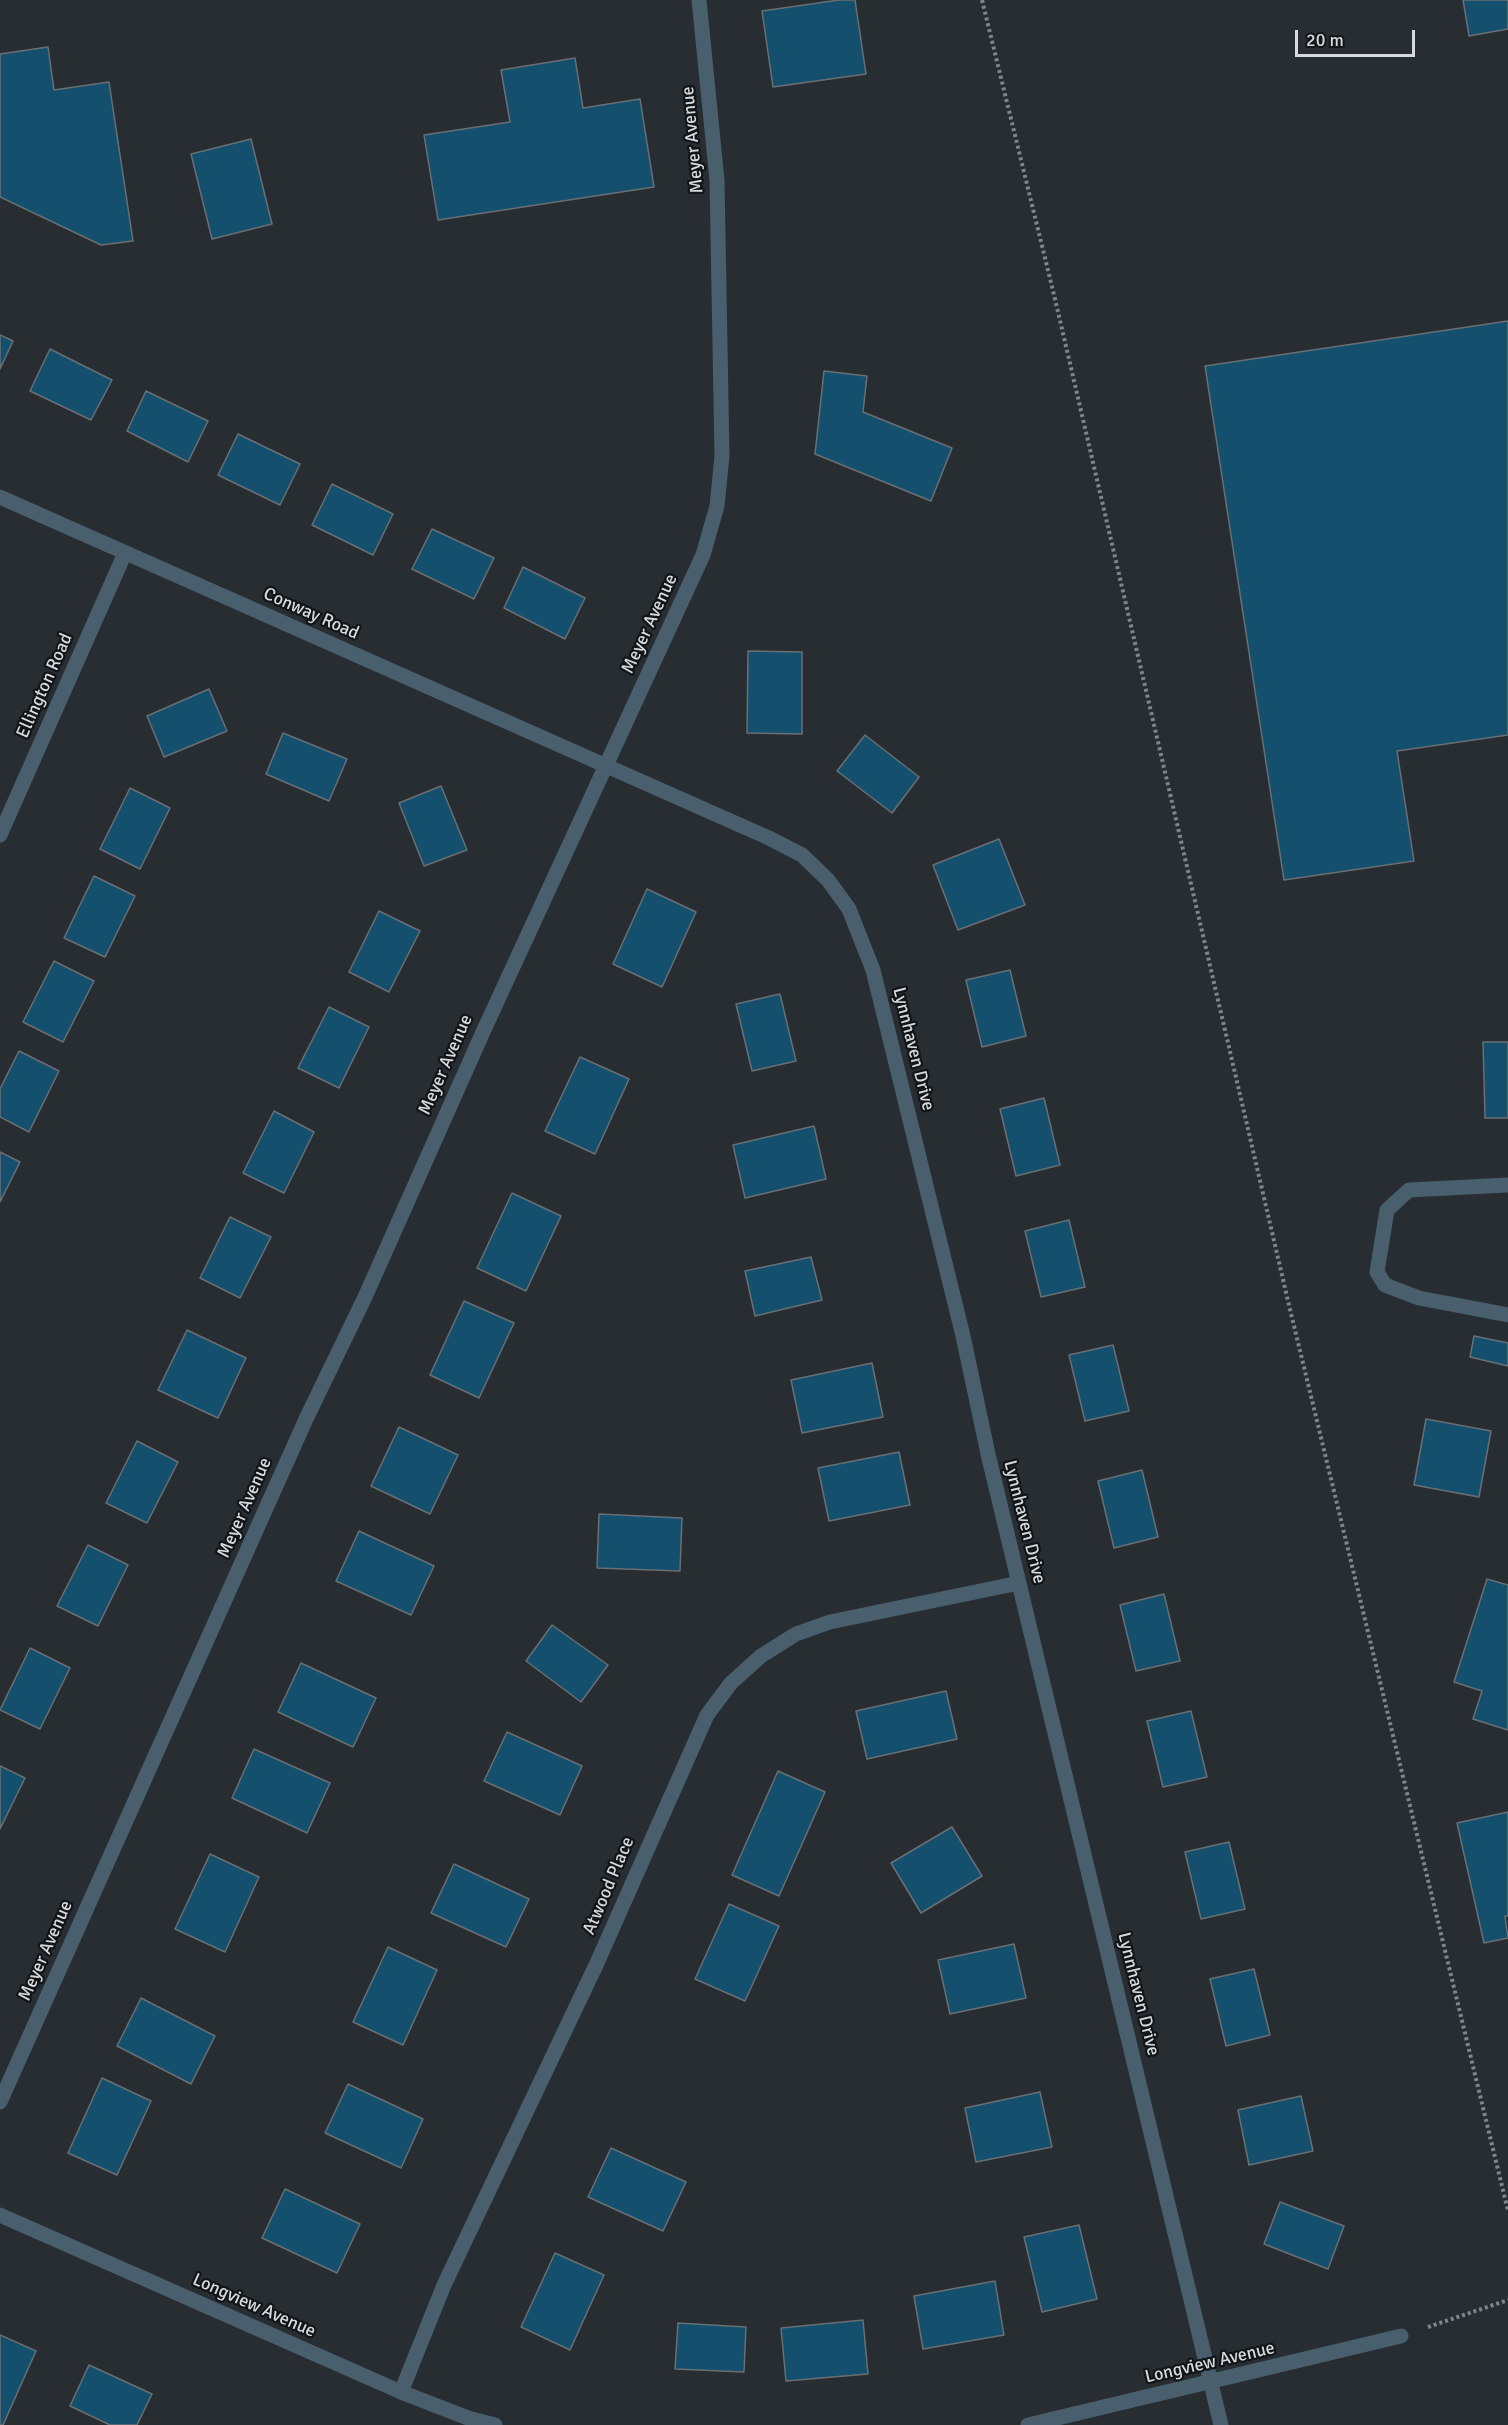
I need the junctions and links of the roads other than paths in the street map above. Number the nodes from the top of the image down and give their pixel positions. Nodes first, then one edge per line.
1 (699, 0) edge
2 (0, 497) edge
3 (125, 553) junction
4 (606, 767) junction
5 (0, 835) edge
6 (1508, 1185) edge
7 (1508, 1315) edge
8 (1019, 1583) junction
9 (0, 2102) edge
10 (0, 2215) edge
11 (1401, 2336) road end
12 (1212, 2383) junction
13 (401, 2392) junction
14 (495, 2425) edge
15 (1028, 2425) edge
16 (1221, 2425) edge

1 - 4 street, Meyer Avenue
2 - 3 street, Conway Road
3 - 4 street, Conway Road
3 - 5 street, Ellington Road
4 - 8 street, Lynnhaven Drive
4 - 9 street, Meyer Avenue
6 - 7 street
8 - 12 street, Lynnhaven Drive
8 - 13 street, Atwood Place
10 - 13 street, Longview Avenue
11 - 12 street, Longview Avenue
12 - 15 street, Longview Avenue
12 - 16 street, Lynnhaven Drive
13 - 14 street, Longview Avenue

